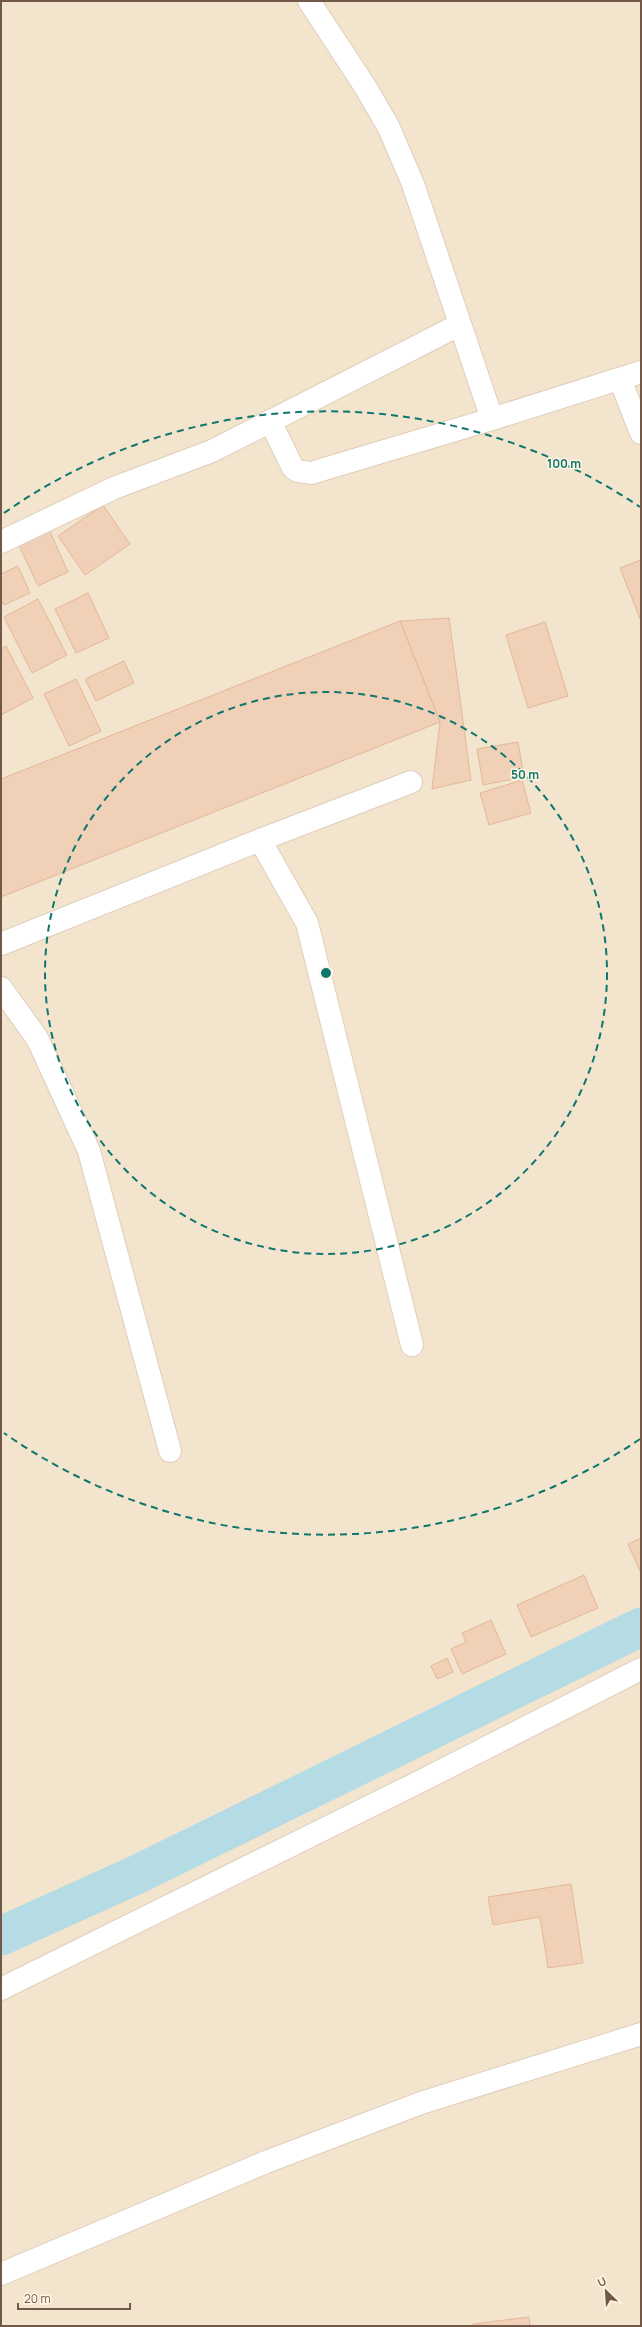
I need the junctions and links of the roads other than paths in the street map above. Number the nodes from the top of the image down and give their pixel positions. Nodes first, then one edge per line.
1 (309, 1) edge
2 (459, 325) junction
3 (641, 372) edge
4 (620, 379) junction
5 (492, 419) junction
6 (270, 421) junction
7 (641, 433) edge
8 (1, 542) edge
9 (412, 782) dead end
10 (260, 840) junction
11 (1, 944) edge
12 (1, 988) edge
13 (412, 1345) dead end
14 (170, 1451) dead end
15 (641, 1669) edge
16 (1, 1989) edge
17 (641, 2034) edge
18 (1, 2274) edge

1 - 2 street
2 - 5 street
2 - 6 street
3 - 4 street
4 - 5 street
4 - 7 street
5 - 6 street
6 - 8 street
9 - 10 street
10 - 11 street
10 - 13 street
12 - 14 street
15 - 16 street
17 - 18 street

